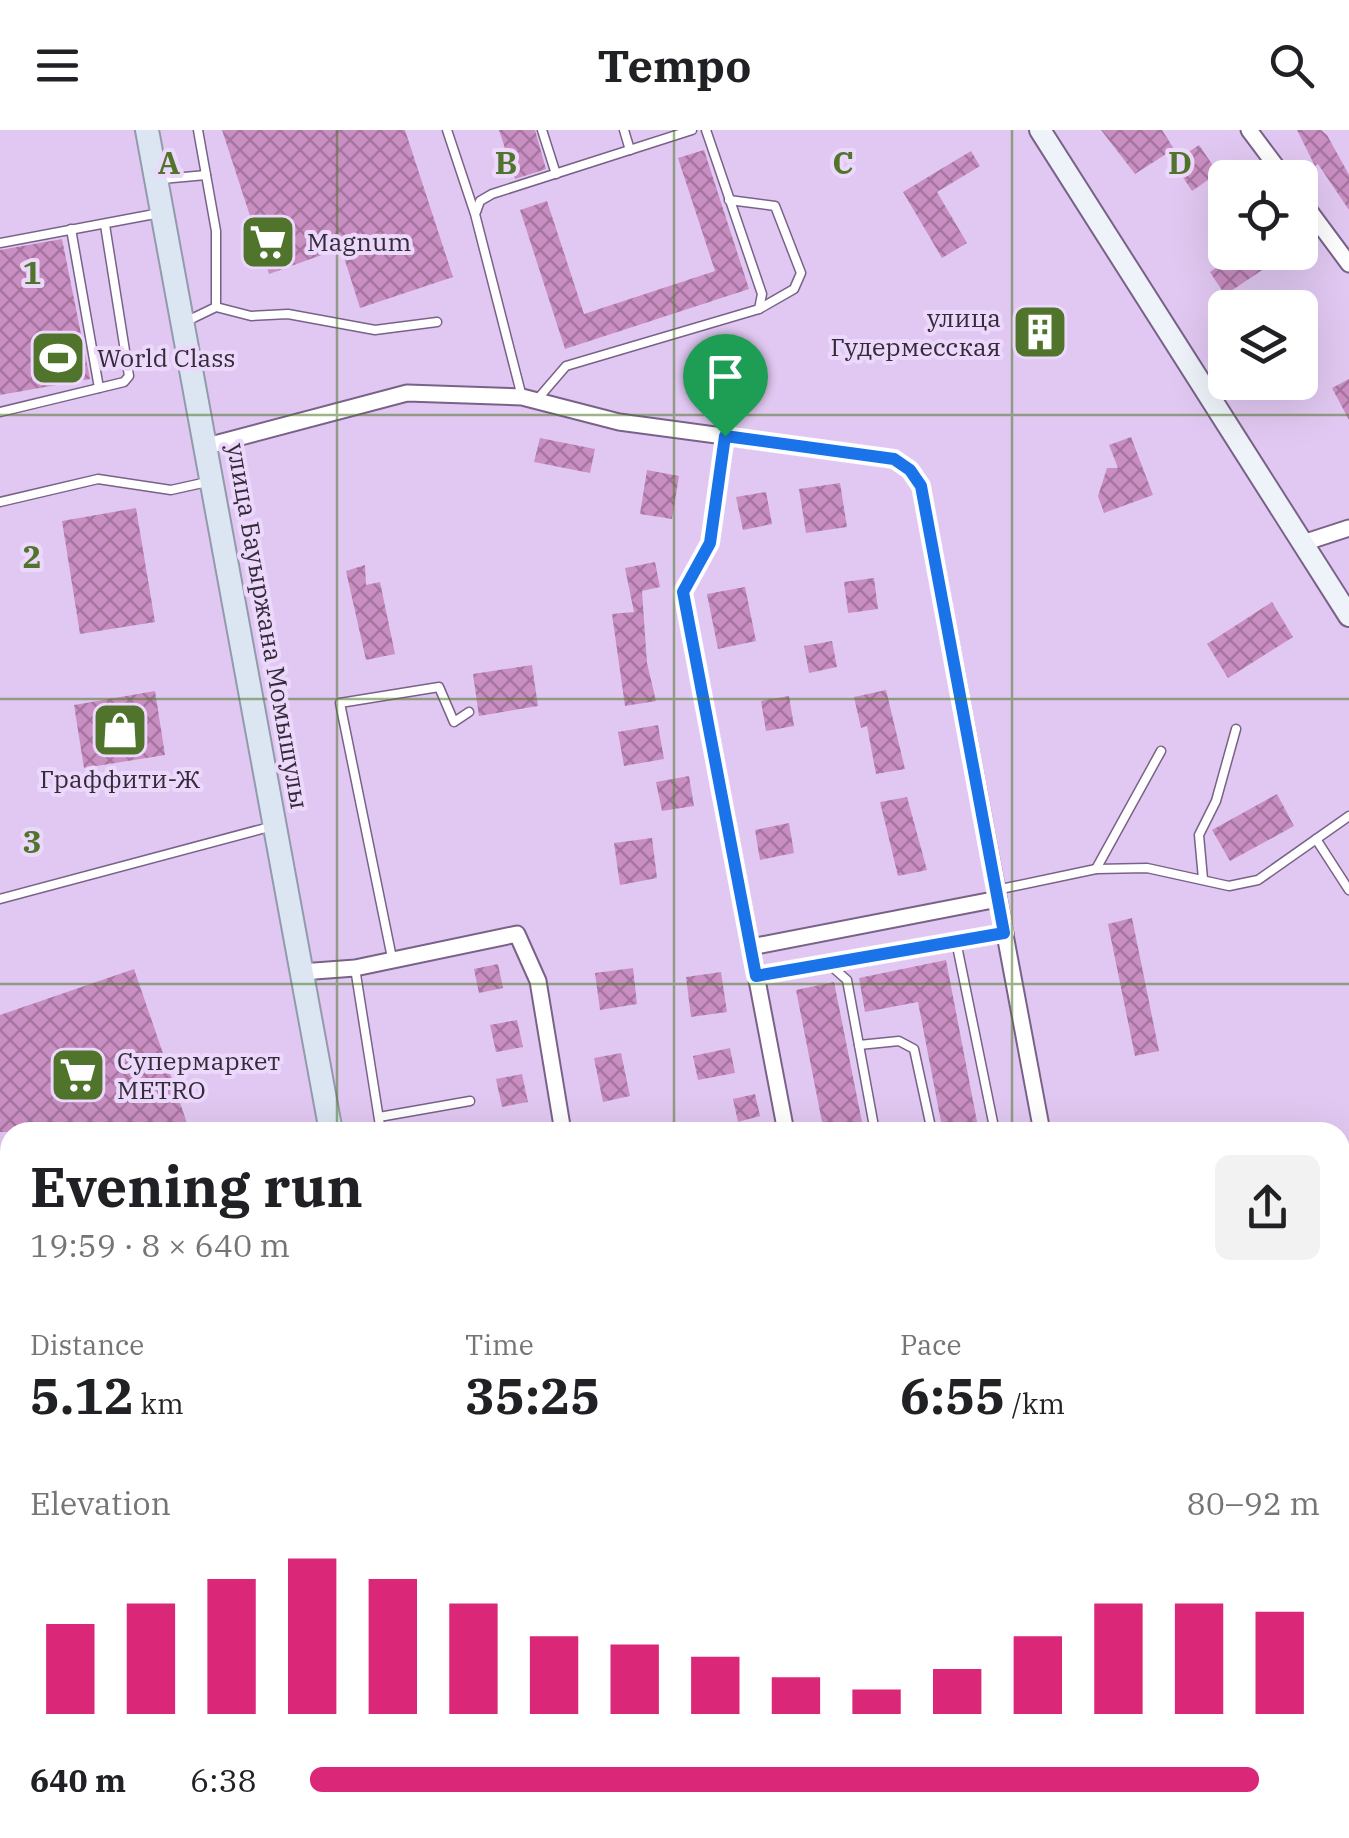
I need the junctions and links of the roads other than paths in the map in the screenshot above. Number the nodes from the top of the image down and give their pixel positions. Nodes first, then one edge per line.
1 (147, 130) edge
2 (198, 130) edge
3 (447, 130) edge
4 (542, 130) edge
5 (624, 130) edge
6 (692, 130) edge
7 (706, 130) edge
8 (1040, 130) edge
9 (1249, 130) edge
10 (630, 150) junction
11 (1271, 160) edge
12 (556, 174) junction
13 (206, 175) junction
14 (157, 179) junction
15 (730, 200) junction
16 (164, 212) junction
17 (475, 214) junction
18 (1318, 222) edge
19 (105, 225) junction
20 (71, 230) junction
21 (0, 243) edge
22 (1349, 264) edge
23 (216, 306) junction
24 (759, 309) junction
25 (183, 322) junction
26 (438, 322) dead end
27 (99, 388) junction
28 (529, 399) junction
29 (0, 412) edge
30 (725, 436) junction
31 (207, 446) junction
32 (211, 480) junction
33 (0, 502) edge
34 (1349, 528) edge
35 (1303, 543) junction
36 (1349, 616) edge
37 (469, 712) dead end
38 (1236, 730) dead end
39 (1161, 751) dead end
40 (1349, 816) edge
41 (277, 824) junction
42 (1316, 840) junction
43 (1096, 869) junction
44 (1203, 878) junction
45 (1349, 890) edge
46 (997, 894) junction
47 (0, 900) edge
48 (1004, 933) junction
49 (956, 941) junction
50 (751, 947) junction
51 (392, 958) junction
52 (826, 964) junction
53 (355, 968) junction
54 (300, 972) junction
55 (756, 976) junction
56 (859, 1045) junction
57 (470, 1101) dead end
58 (379, 1117) junction
59 (329, 1122) edge
60 (380, 1122) edge
61 (561, 1122) edge
62 (784, 1122) edge
63 (874, 1122) edge
64 (930, 1122) edge
65 (993, 1122) edge
66 (1040, 1122) edge

1 - 14 main road, улица Бауыржана Момышулы
2 - 13 lane
3 - 17 lane
4 - 12 lane
5 - 10 lane
6 - 10 lane
7 - 15 lane
8 - 35 main road
9 - 11 street
10 - 12 lane
12 - 17 lane
13 - 14 lane
13 - 23 lane
14 - 16 main road, улица Бауыржана Момышулы
15 - 24 lane
15 - 24 lane
16 - 19 lane
16 - 25 main road, улица Бауыржана Момышулы
17 - 28 lane
18 - 22 street
19 - 20 lane
19 - 27 lane
20 - 21 lane
20 - 27 lane
23 - 25 lane
23 - 26 lane
24 - 28 lane
25 - 31 main road, улица Бауыржана Момышулы
27 - 29 lane
28 - 30 street
28 - 31 street
30 - 46 street
30 - 50 street
31 - 32 main road, улица Бауыржана Момышулы
32 - 33 lane
32 - 41 main road, улица Бауыржана Момышулы
34 - 35 street
35 - 36 main road
37 - 51 lane
38 - 44 lane
39 - 43 lane
40 - 42 lane
41 - 47 lane
41 - 54 main road, улица Бауыржана Момышулы
42 - 44 lane
42 - 45 lane
43 - 44 lane
43 - 46 lane
46 - 48 street
46 - 50 street
48 - 49 street
48 - 66 street
49 - 52 street
49 - 65 lane
50 - 55 street
51 - 53 street
51 - 61 street
52 - 55 street
52 - 56 lane
53 - 54 street
53 - 58 lane
54 - 59 main road, улица Бауыржана Момышулы
55 - 62 street
56 - 63 lane
56 - 64 lane
57 - 58 lane
58 - 60 lane

